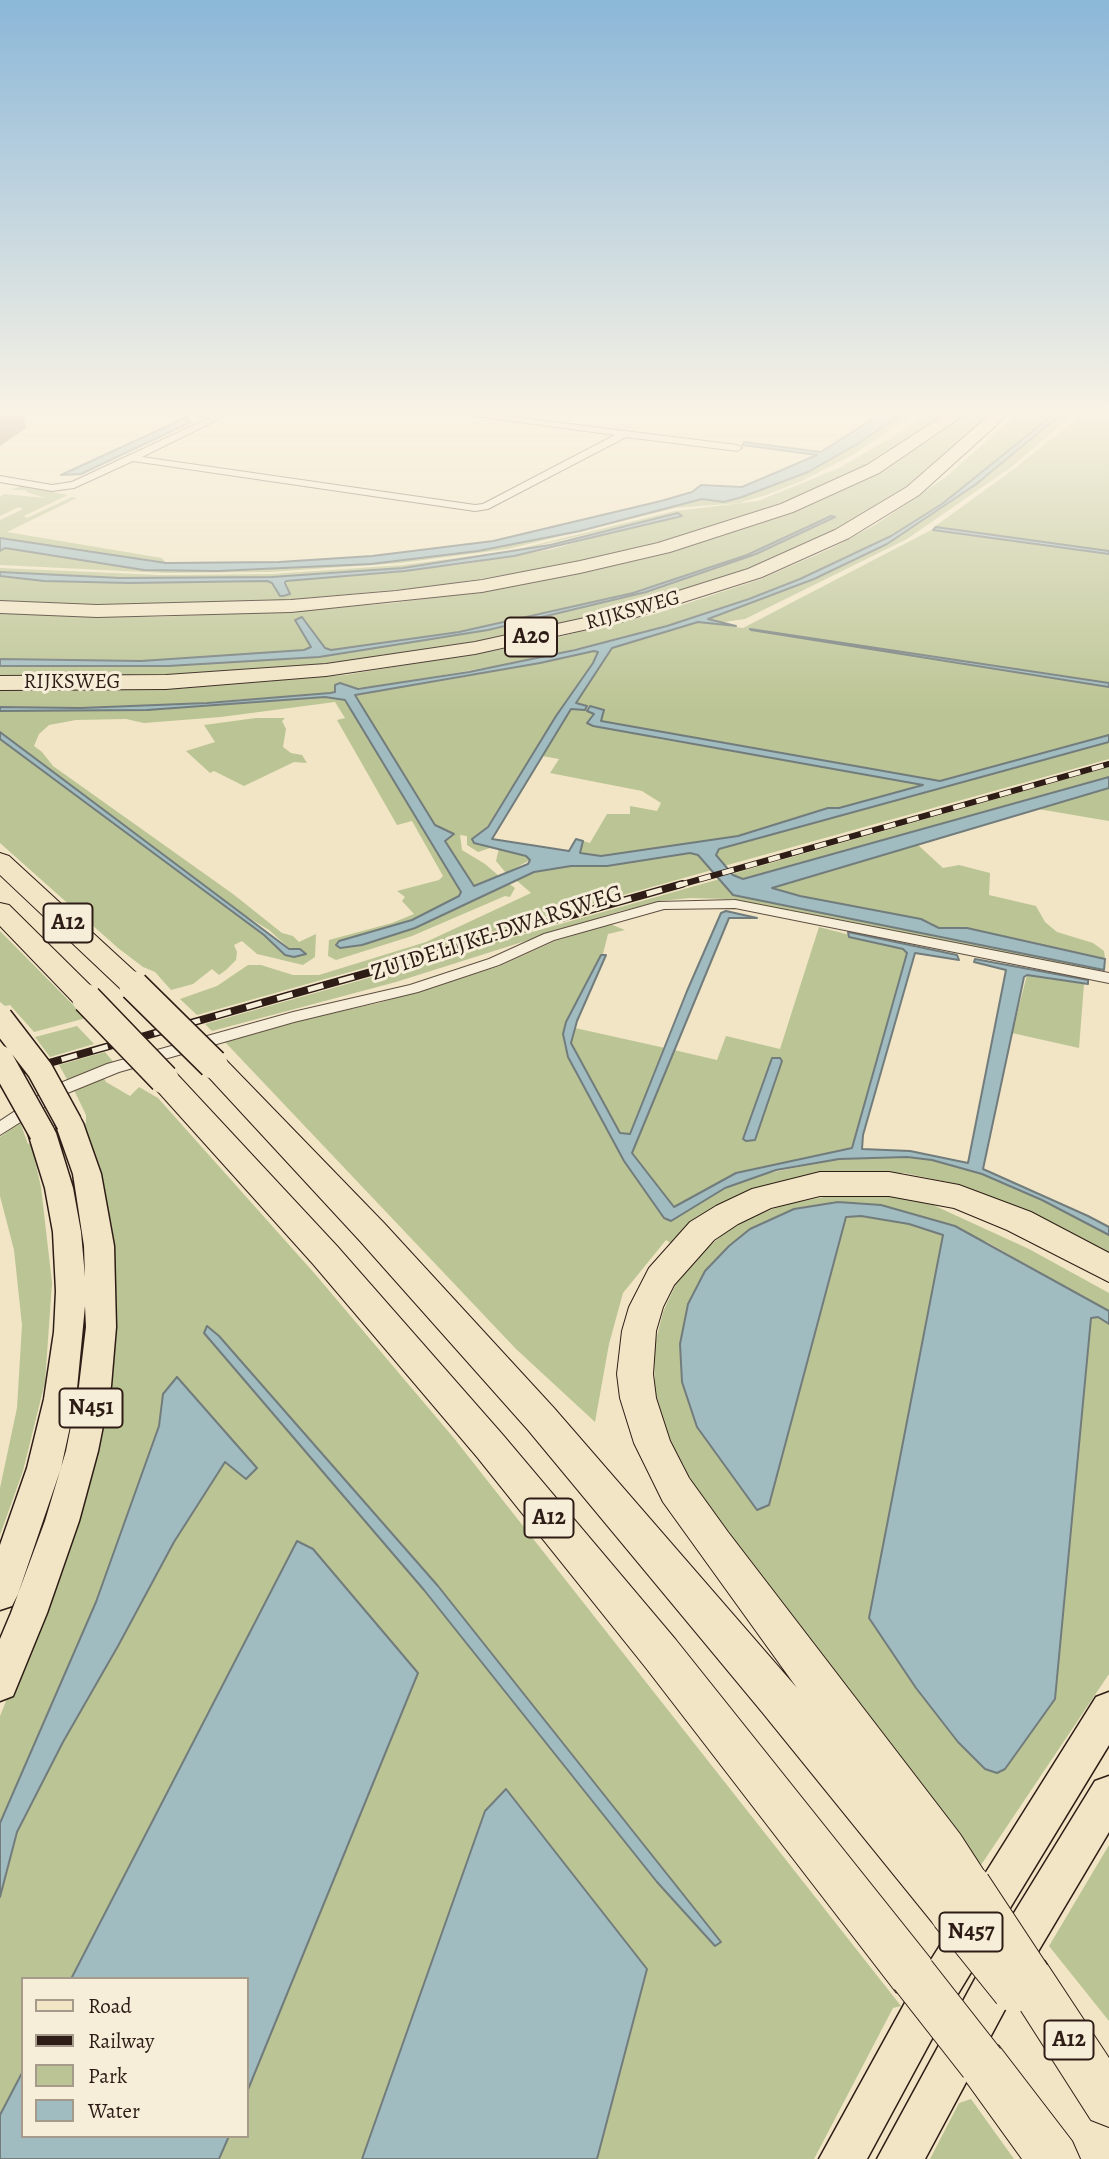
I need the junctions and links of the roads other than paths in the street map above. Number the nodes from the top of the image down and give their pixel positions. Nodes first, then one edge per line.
1 (781, 511) edge
2 (881, 511) edge
3 (0, 607) edge
4 (0, 683) edge
5 (0, 861) edge
6 (0, 911) edge
7 (1109, 978) edge
8 (0, 1018) edge
9 (0, 1059) edge
10 (55, 1128) junction
11 (0, 1129) edge
12 (1109, 1269) edge
13 (0, 1594) edge
14 (0, 1683) edge
15 (1109, 1710) edge
16 (1109, 1794) edge
17 (960, 1899) junction
18 (1024, 1986) junction
19 (1109, 2102) edge
20 (1109, 2108) edge
21 (842, 2159) edge
22 (900, 2159) edge
23 (1054, 2159) edge

1 - 3 highway, A20
2 - 4 highway, RIJKSWEG / A20
5 - 17 highway, A12, bridge
6 - 23 highway, A12, bridge
7 - 11 street, ZUIDELIJKE DWARSWEG
8 - 10 main road, N451, bridge
9 - 10 main road, N451, bridge
10 - 13 main road, N451
10 - 14 main road, N451
12 - 17 highway, A12
15 - 21 main road, N457
16 - 22 main road, N457
17 - 18 highway, A12, bridge
18 - 19 highway, A12
18 - 20 highway, A12

